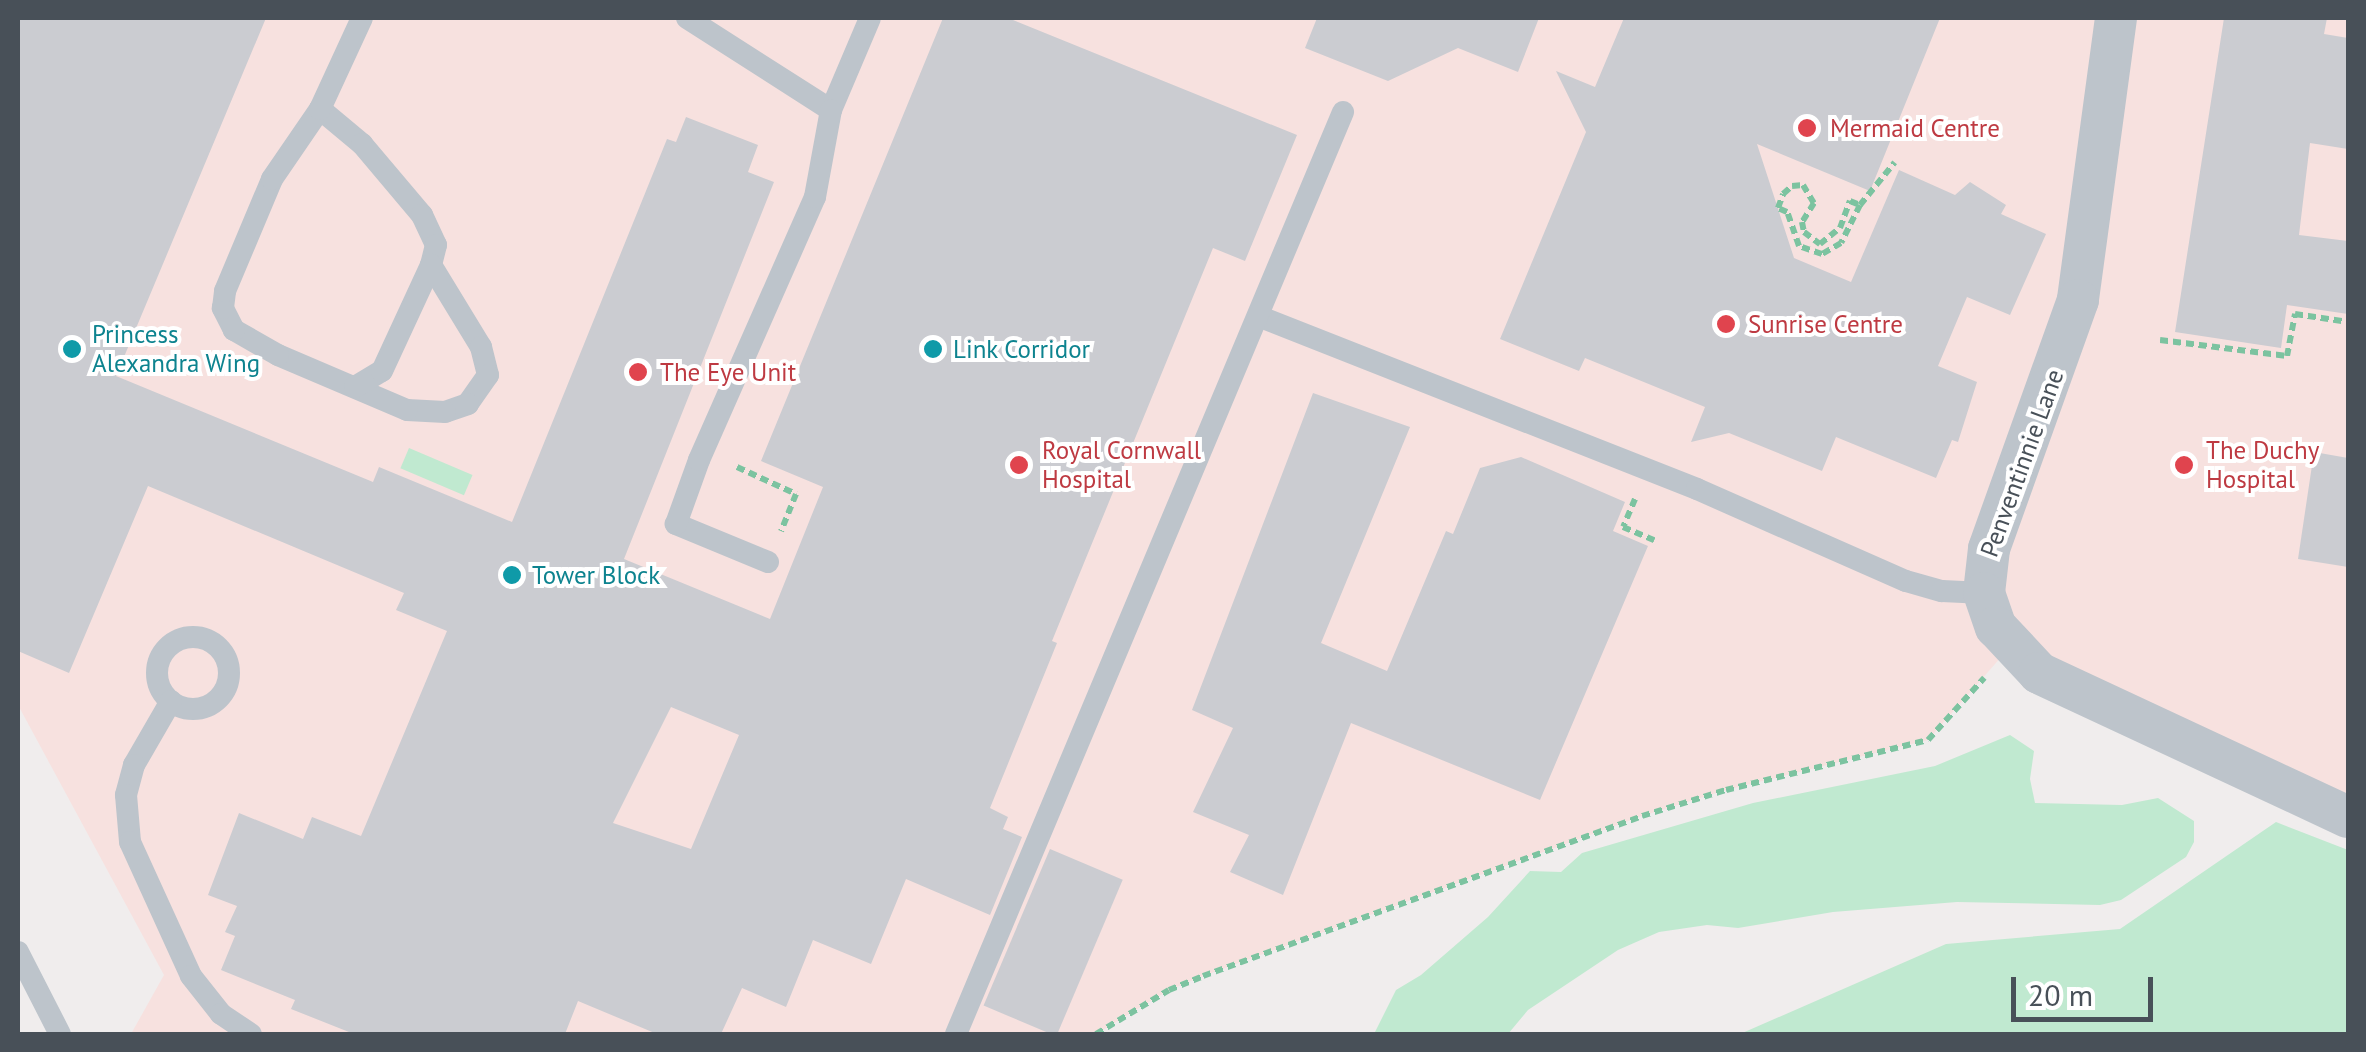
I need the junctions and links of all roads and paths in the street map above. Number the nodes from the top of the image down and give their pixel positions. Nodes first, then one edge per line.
1 (362, 18) edge
2 (687, 18) edge
3 (870, 18) edge
4 (2116, 18) edge
5 (320, 109) junction
6 (830, 110) junction
7 (1342, 112) dead end
8 (1895, 162) dead end
9 (1860, 205) junction
10 (430, 265) junction
11 (1258, 316) junction
12 (2348, 322) edge
13 (2160, 340) dead end
14 (355, 387) junction
15 (1638, 492) dead end
16 (1654, 540) dead end
17 (768, 562) dead end
18 (1984, 593) junction
19 (2010, 647) junction
20 (172, 701) dead end
21 (2348, 817) edge
22 (18, 952) edge
23 (60, 1034) edge
24 (251, 1034) edge
25 (956, 1034) edge
26 (1096, 1034) edge

1 - 5 lane
2 - 6 lane
3 - 6 lane
4 - 18 street, Penventinnie Lane
5 - 10 lane
5 - 14 lane
6 - 17 lane
7 - 11 lane
8 - 9 path
9 - 9 path
10 - 14 lane
10 - 14 lane
11 - 18 lane
11 - 25 lane
12 - 13 path
15 - 16 path
18 - 19 street, Penventinnie Lane
19 - 21 street, Penventinnie Lane
19 - 26 path
20 - 24 lane
22 - 23 lane

